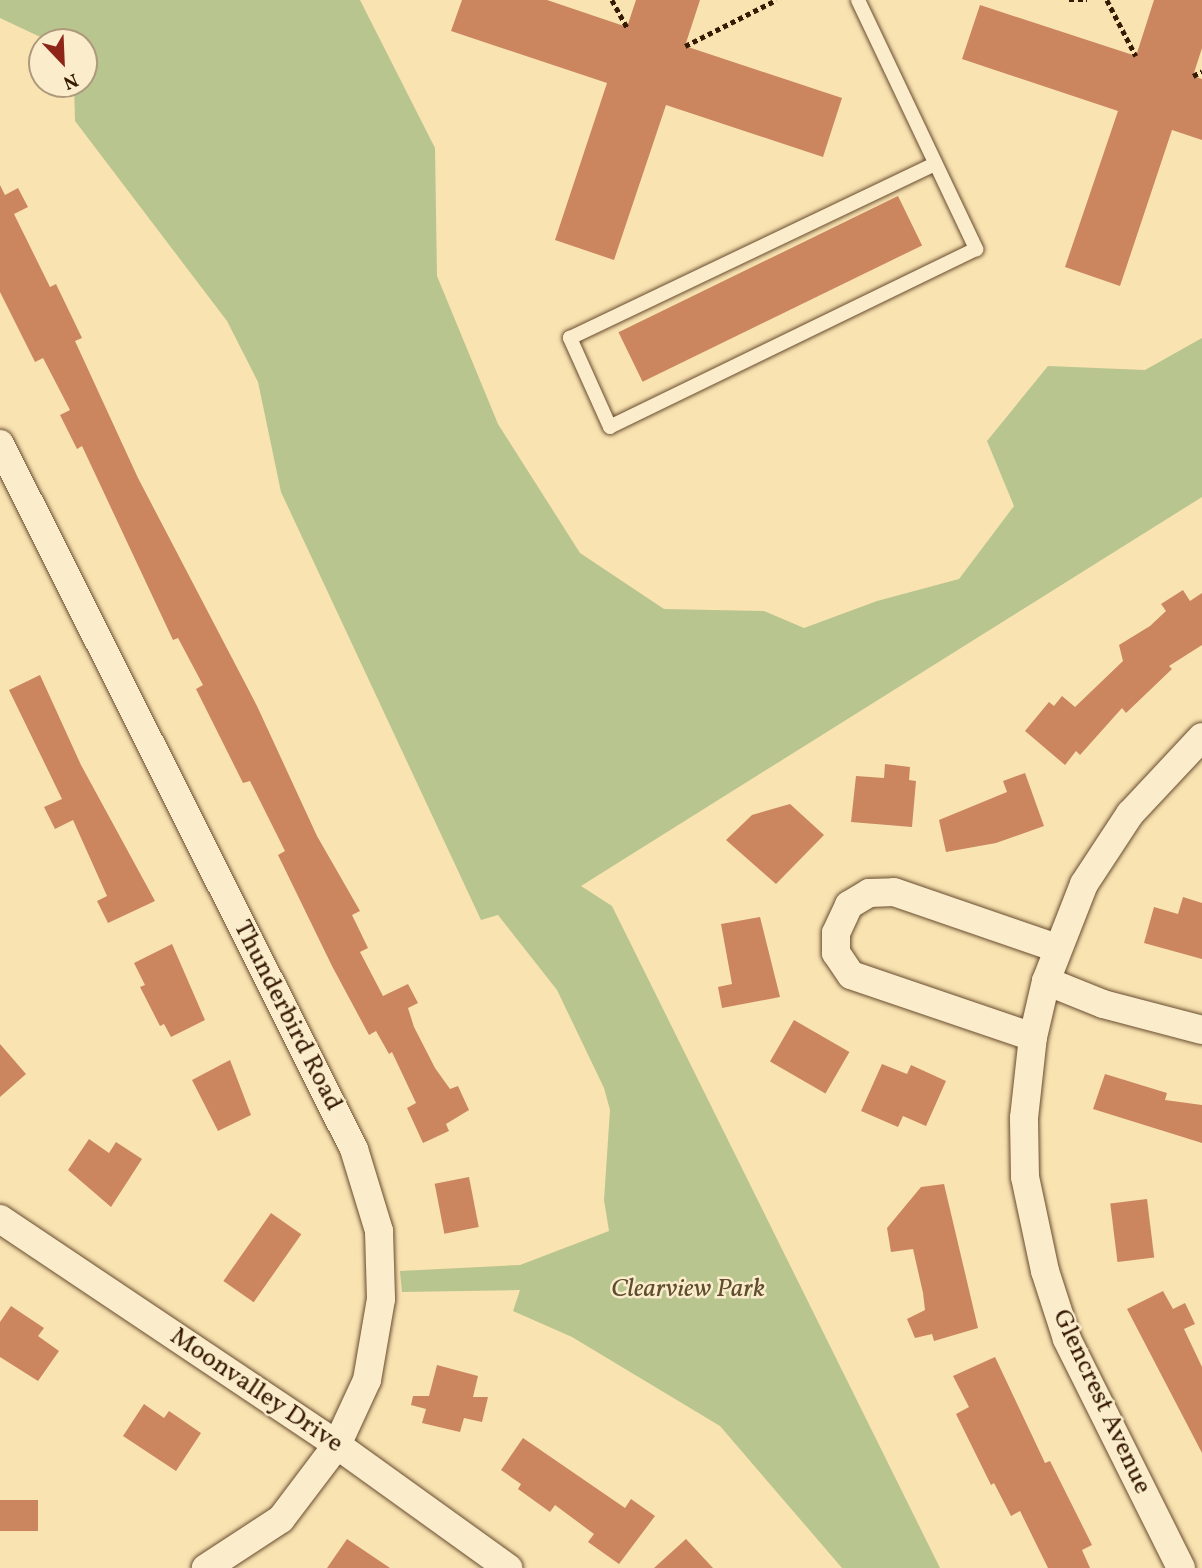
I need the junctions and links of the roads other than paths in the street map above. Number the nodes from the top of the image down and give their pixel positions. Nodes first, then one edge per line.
1 (858, 0) edge
2 (935, 164) junction
3 (0, 444) edge
4 (1202, 737) edge
5 (1057, 948) junction
6 (1046, 981) junction
7 (1202, 1030) edge
8 (1033, 1037) junction
9 (0, 1219) edge
10 (337, 1446) junction
11 (206, 1568) edge
12 (508, 1568) edge
13 (1181, 1568) edge

1 - 2 lane
2 - 2 lane
3 - 10 street, Thunderbird Road
4 - 5 street, Glencrest Avenue
5 - 6 street, Glencrest Avenue
5 - 8 street
6 - 7 street
6 - 8 street, Glencrest Avenue
8 - 13 street, Glencrest Avenue
9 - 10 street, Moonvalley Drive
10 - 11 street, Thunderbird Road
10 - 12 street, Moonvalley Drive

